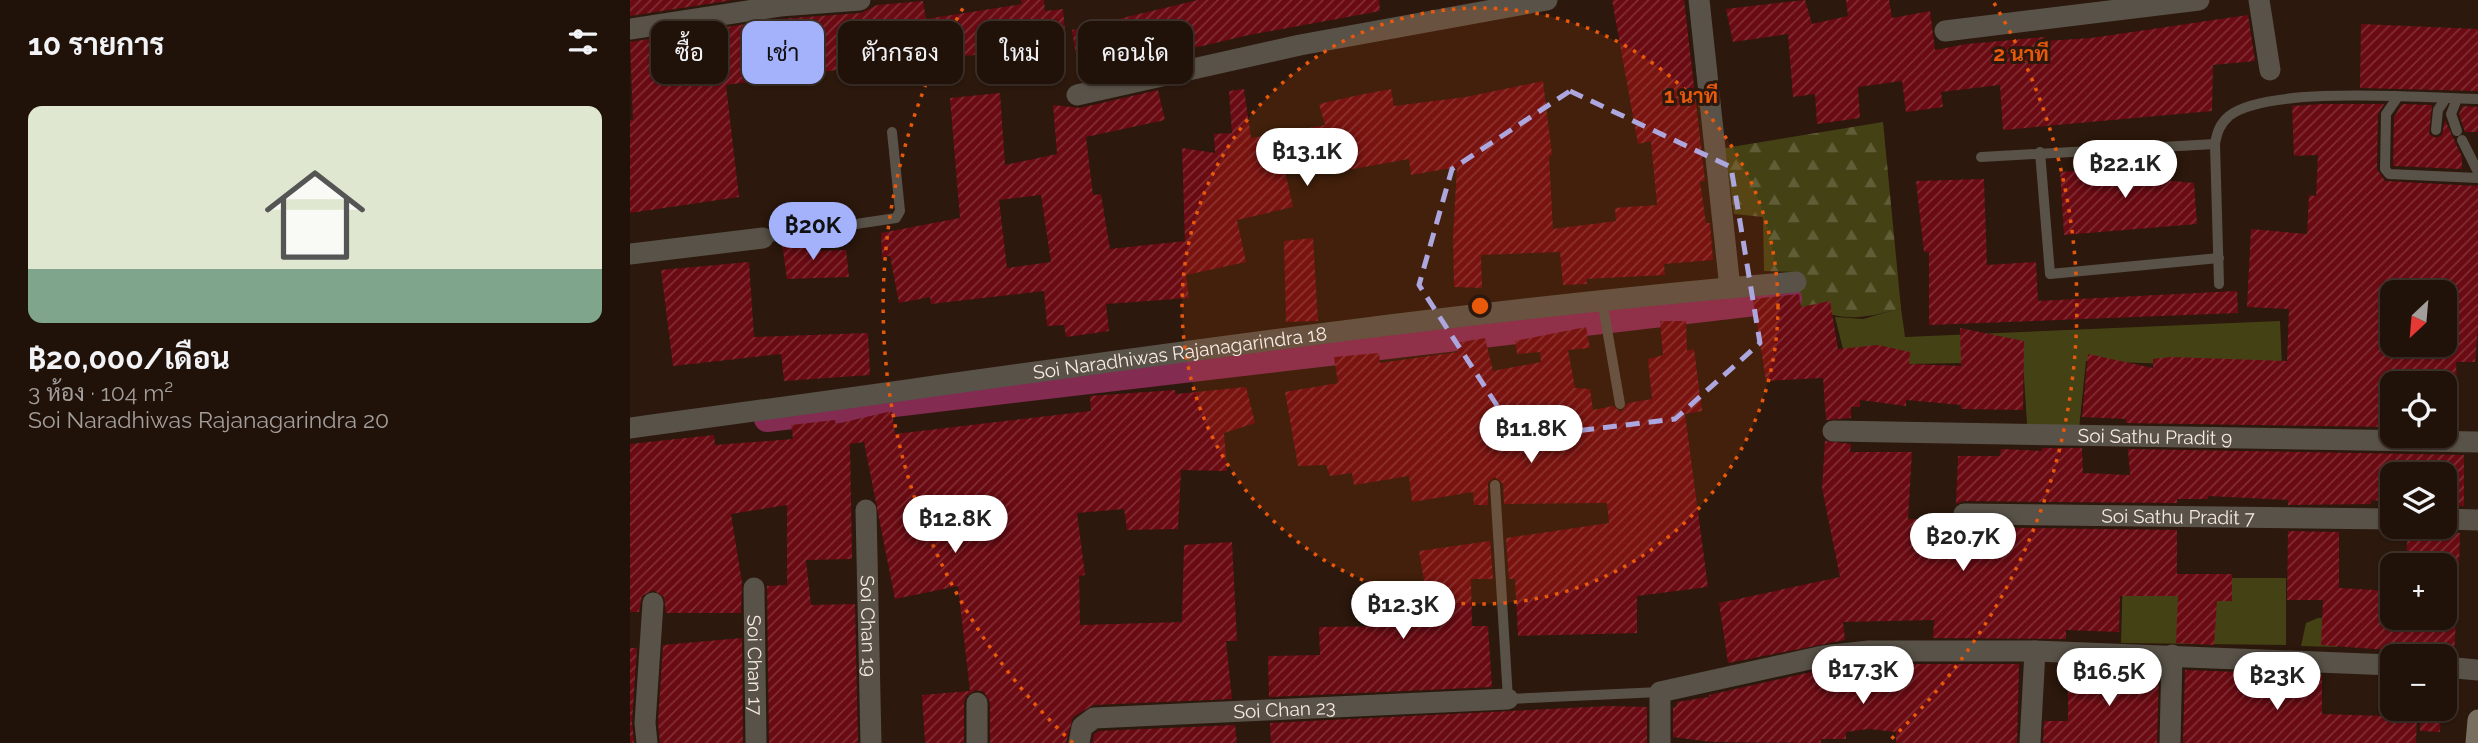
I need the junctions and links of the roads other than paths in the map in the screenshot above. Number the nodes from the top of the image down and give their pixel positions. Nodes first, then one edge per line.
1 (860, 0) edge
2 (1547, 0) edge
3 (1699, 0) edge
4 (2199, 0) edge
5 (2259, 0) edge
6 (779, 3) edge
7 (2081, 7) edge
8 (630, 29) edge
9 (1945, 31) dead end
10 (2270, 70) dead end
11 (1077, 95) dead end
12 (2397, 98) junction
13 (2451, 98) junction
14 (2478, 99) edge
15 (2436, 130) dead end
16 (892, 132) dead end
17 (2216, 144) junction
18 (2040, 152) junction
19 (1981, 157) dead end
20 (2478, 172) edge
21 (2478, 178) edge
22 (764, 237) joint
23 (630, 254) edge
24 (2219, 258) junction
25 (1796, 282) dead end
26 (2219, 284) dead end
27 (1730, 288) junction
28 (1601, 299) junction
29 (1620, 404) dead end
30 (630, 428) edge
31 (1833, 431) dead end
32 (2478, 442) edge
33 (1495, 485) dead end
34 (866, 510) dead end
35 (1964, 514) dead end
36 (2380, 519) edge
37 (2457, 519) edge
38 (2478, 520) edge
39 (754, 588) dead end
40 (653, 603) dead end
41 (2035, 651) junction
42 (2172, 655) junction
43 (2380, 664) edge
44 (2457, 668) edge
45 (2478, 670) edge
46 (1660, 692) junction
47 (1508, 699) junction
48 (977, 703) dead end
49 (2478, 720) edge
50 (647, 743) edge
51 (756, 743) edge
52 (871, 743) edge
53 (978, 743) edge
54 (1079, 743) edge
55 (1660, 743) edge
56 (2030, 743) edge
57 (2170, 743) edge
58 (2476, 743) edge

1 - 6 street
2 - 11 street
3 - 27 street
4 - 7 street
5 - 10 street
6 - 8 street
7 - 9 street
12 - 13 lane
12 - 17 lane
12 - 21 lane
13 - 14 lane
13 - 15 lane
13 - 20 lane
16 - 22 lane
17 - 18 lane
17 - 24 lane
18 - 19 lane
18 - 24 lane
22 - 23 street
24 - 26 lane
25 - 27 street, Soi Naradhiwas Rajanagarindra 18
27 - 28 street, Soi Naradhiwas Rajanagarindra 18
28 - 29 lane
28 - 30 street, Soi Naradhiwas Rajanagarindra 18
31 - 32 street, Soi Sathu Pradit 9
33 - 47 lane
34 - 52 street, Soi Chan 19
35 - 36 street, Soi Sathu Pradit 7
37 - 38 street
39 - 51 street, Soi Chan 17
40 - 50 street
41 - 42 street
41 - 46 street
41 - 56 street
42 - 43 street
42 - 57 street
44 - 45 street
46 - 47 lane
46 - 55 street
47 - 54 street, Soi Chan 23
48 - 53 street
49 - 58 main road

